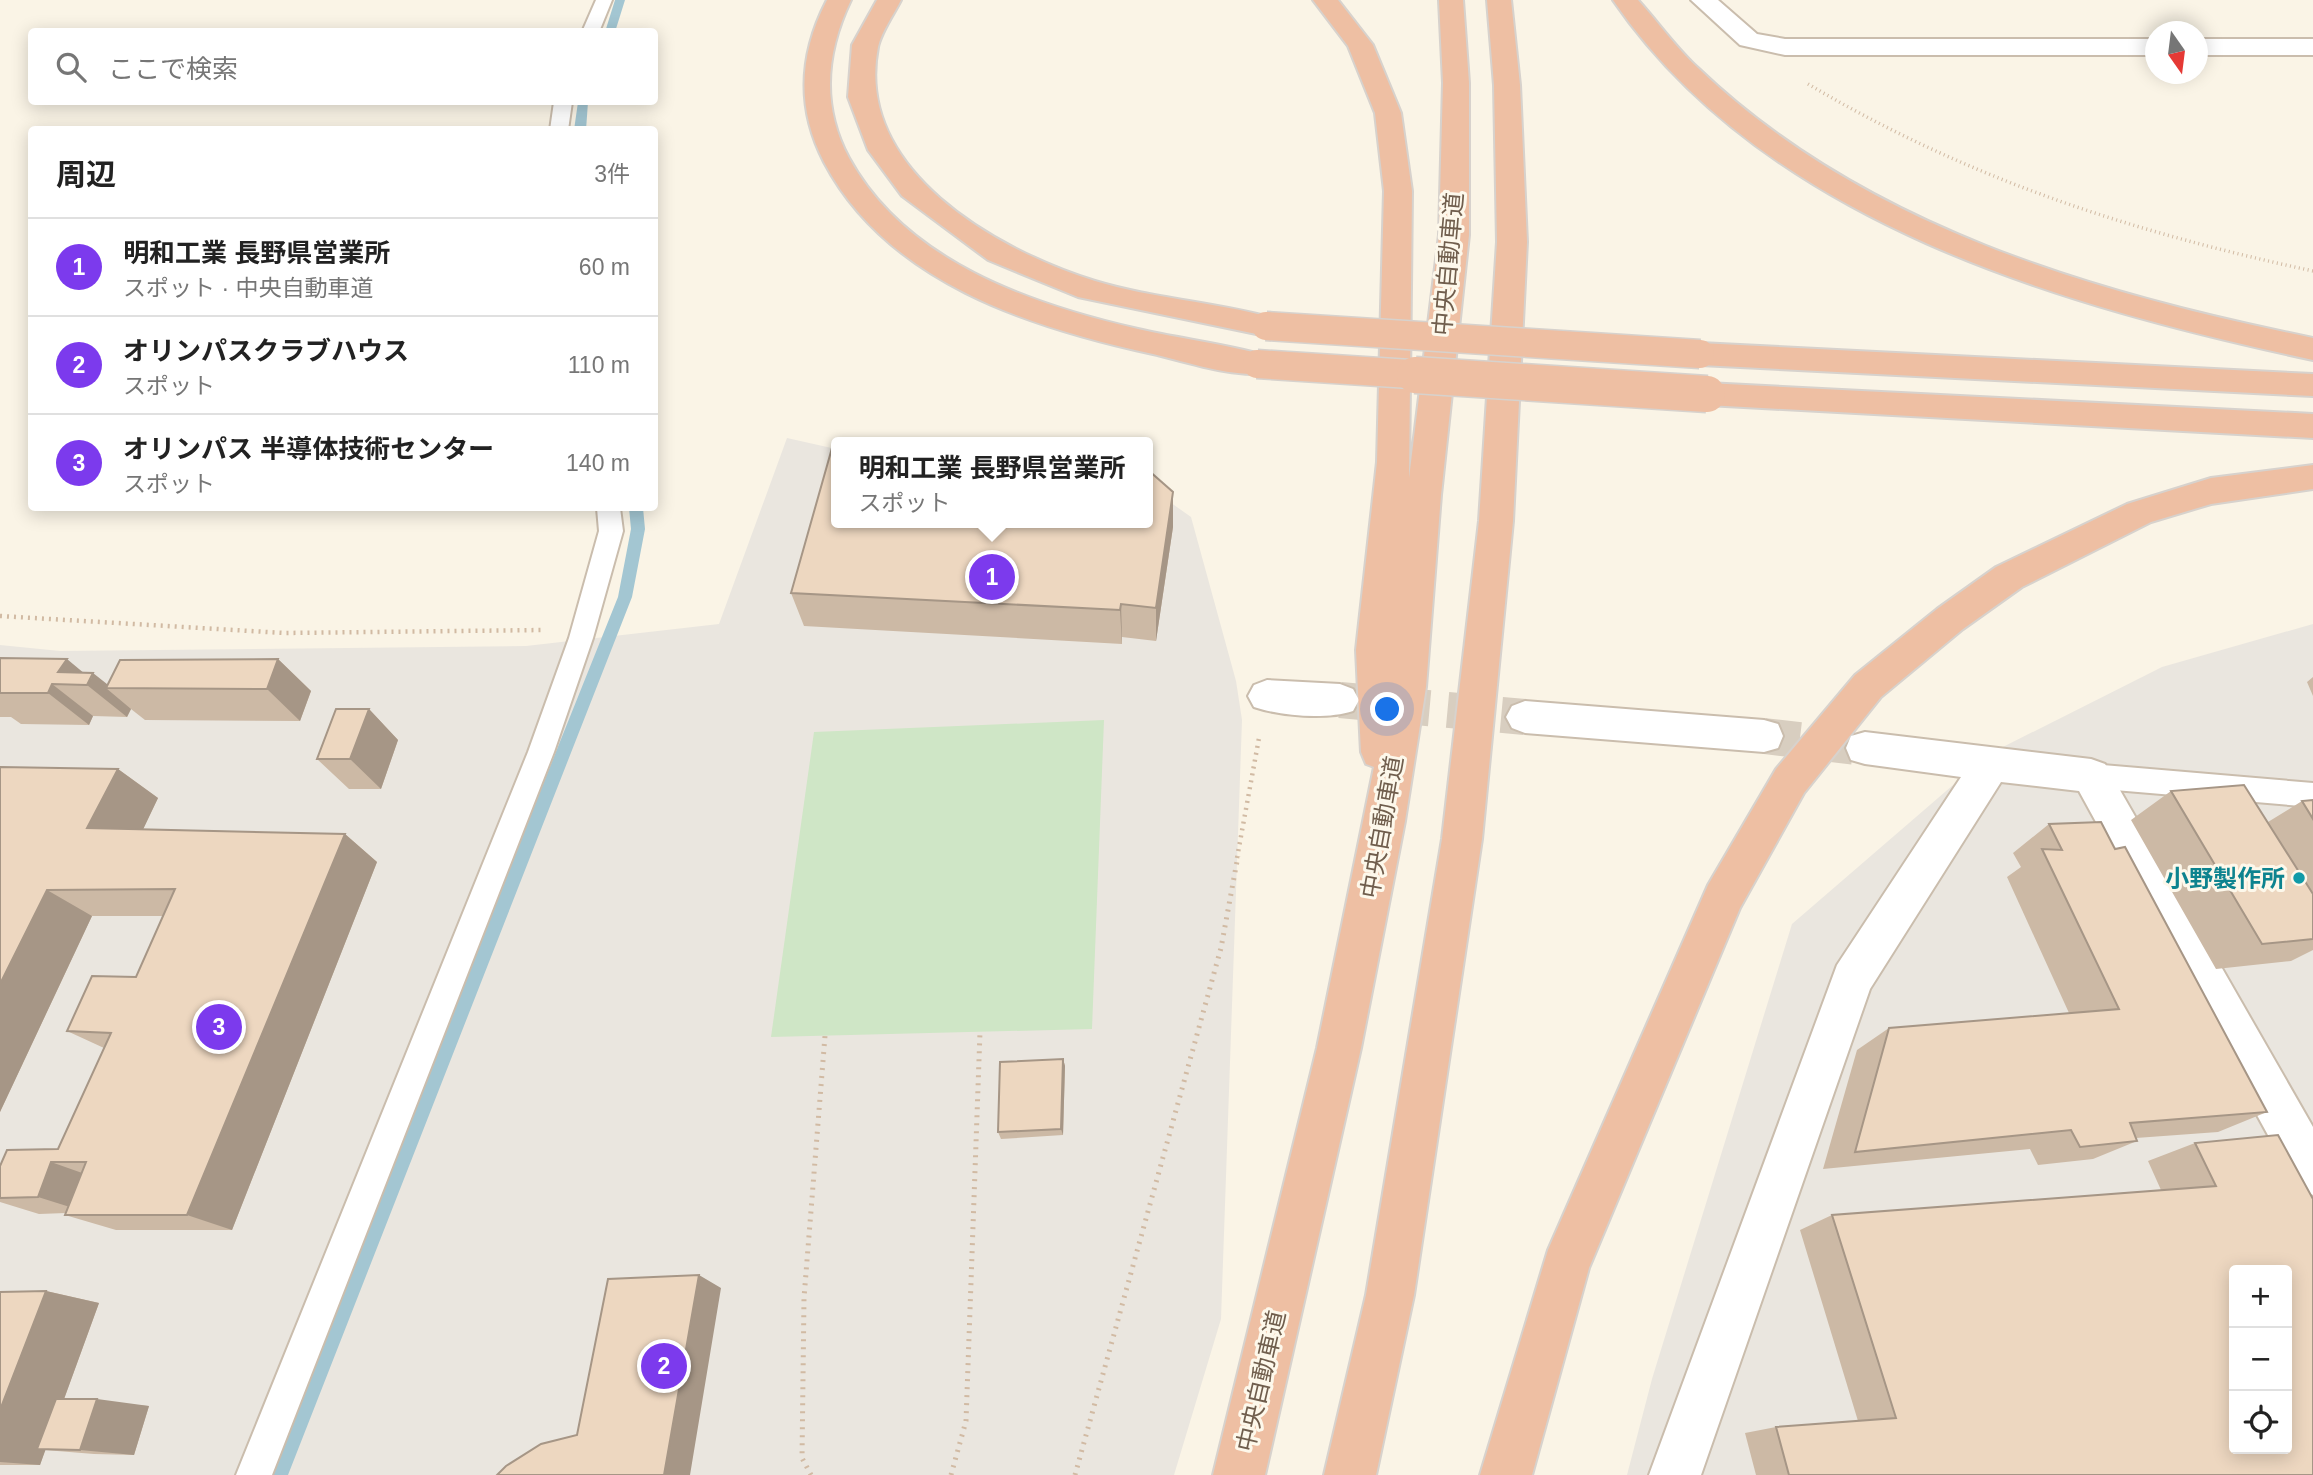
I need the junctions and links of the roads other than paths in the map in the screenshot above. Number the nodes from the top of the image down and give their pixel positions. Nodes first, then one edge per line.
1 (604, 0) edge
2 (839, 0) edge
3 (889, 0) edge
4 (1325, 0) edge
5 (1451, 0) edge
6 (1499, 0) edge
7 (1625, 0) edge
8 (1703, 0) edge
9 (592, 28) edge
10 (2145, 47) edge
11 (2208, 47) edge
12 (2313, 47) edge
13 (563, 105) edge
14 (560, 126) edge
15 (2313, 349) edge
16 (2313, 385) edge
17 (2313, 426) edge
18 (2313, 477) edge
19 (609, 511) edge
20 (1267, 696) road end
21 (1340, 700) tunnel mouth
22 (1525, 718) tunnel mouth
23 (1764, 736) tunnel mouth
24 (1865, 748) tunnel mouth
25 (1992, 762) junction
26 (2091, 776) junction
27 (2313, 795) edge
28 (1385, 821) junction
29 (2313, 1172) edge
30 (254, 1475) edge
31 (1240, 1475) edge
32 (1350, 1475) edge
33 (1506, 1475) edge
34 (1675, 1475) edge

1 - 9 lane
2 - 17 highway, bridge
3 - 16 highway, bridge
4 - 28 highway
5 - 28 highway, 中央自動車道
6 - 32 highway
7 - 15 highway
8 - 10 street
11 - 12 street
13 - 14 lane
18 - 33 highway
19 - 30 lane
20 - 21 street
22 - 23 street
24 - 25 street
25 - 26 street
25 - 34 street
26 - 27 lane
26 - 29 street
28 - 31 highway, 中央自動車道

